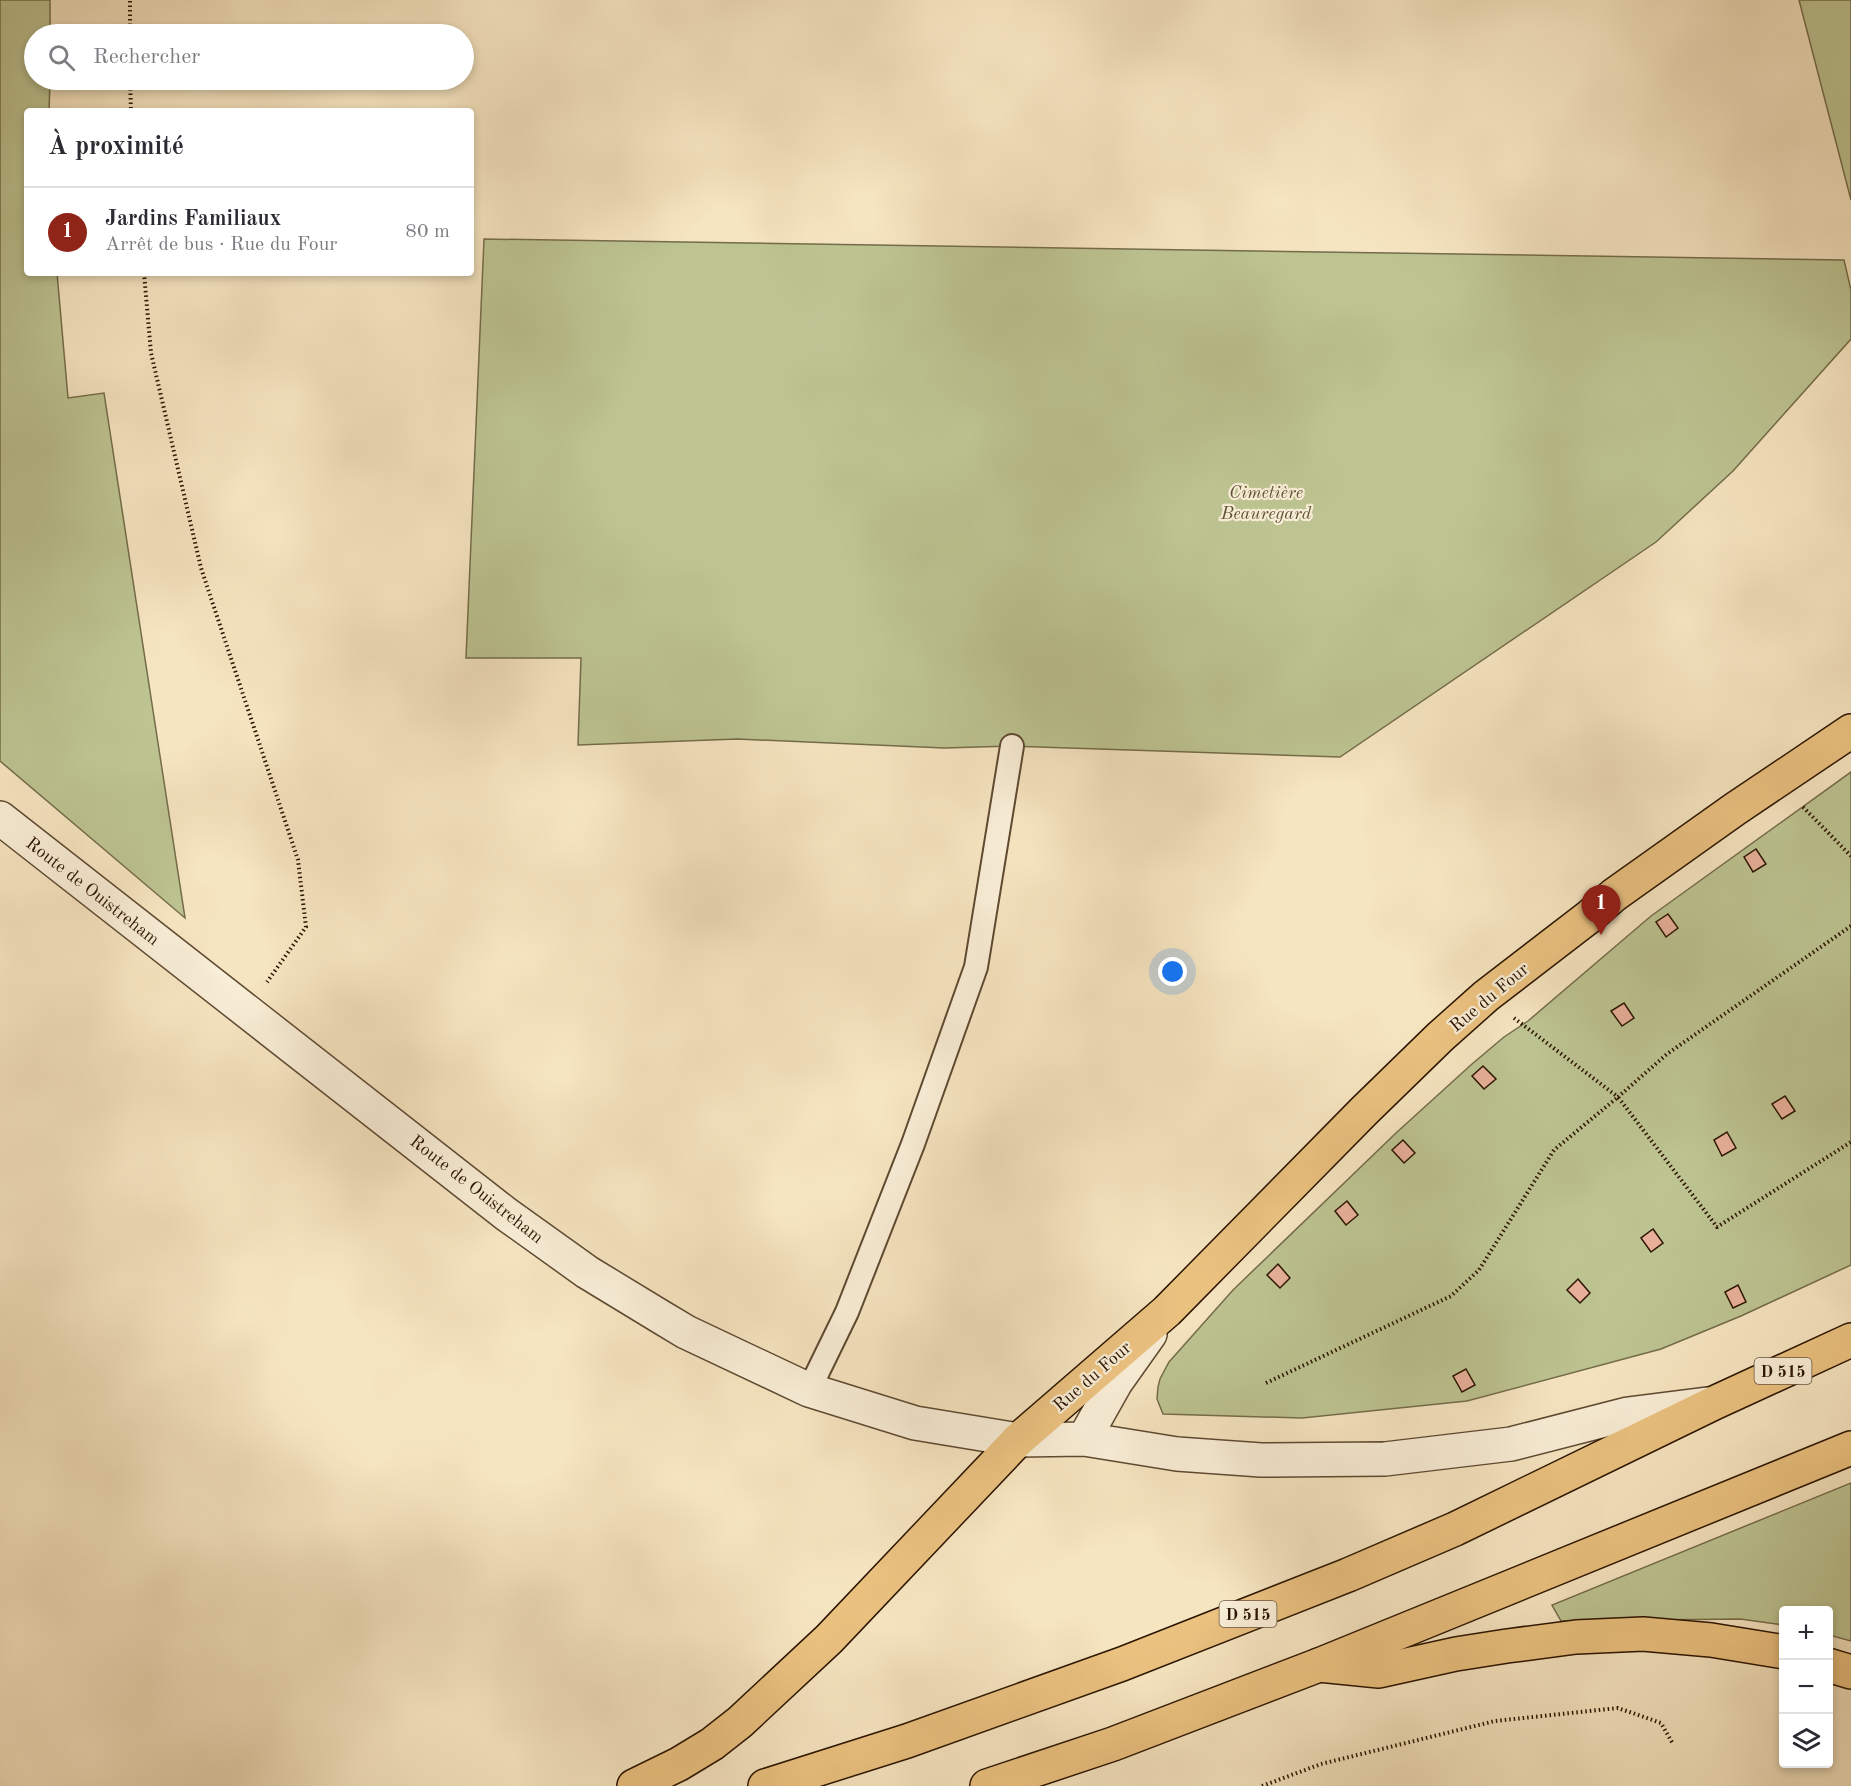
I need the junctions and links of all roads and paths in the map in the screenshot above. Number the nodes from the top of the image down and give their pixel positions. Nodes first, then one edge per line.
1 (130, 0) edge
2 (130, 24) edge
3 (130, 90) edge
4 (130, 108) edge
5 (144, 276) edge
6 (1851, 730) edge
7 (1012, 747) dead end
8 (1778, 780) junction
9 (0, 818) edge
10 (1851, 856) edge
11 (1851, 926) edge
12 (1486, 996) junction
13 (247, 1011) junction
14 (1618, 1096) junction
15 (1851, 1142) edge
16 (1167, 1311) junction
17 (1851, 1340) edge
18 (1116, 1382) junction
19 (1266, 1383) dead end
20 (809, 1390) junction
21 (1714, 1403) junction
22 (1084, 1439) junction
23 (1018, 1440) junction
24 (1132, 1446) junction
25 (1851, 1448) edge
26 (1779, 1651) edge
27 (1319, 1665) junction
28 (1833, 1667) edge
29 (1851, 1672) edge
30 (1673, 1744) dead end
31 (634, 1786) edge
32 (765, 1786) edge
33 (987, 1786) edge
34 (1262, 1786) edge

1 - 2 path
3 - 4 path
5 - 13 path
6 - 8 main road, Rue du Four
7 - 20 lane
8 - 10 path
8 - 12 main road, Rue du Four
9 - 13 street, Route de Ouistreham
11 - 14 path
12 - 14 path
12 - 16 main road, Rue du Four
13 - 20 street, Route de Ouistreham
14 - 15 path
14 - 19 path
16 - 18 street, Rue du Four
16 - 23 main road, Rue du Four
17 - 21 main road, D 515
18 - 22 street, Rue du Four
18 - 24 street, Rue du Four
20 - 23 street, Route de Ouistreham
21 - 24 street, Route de Ouistreham
21 - 32 main road, D 515
22 - 23 street, Route de Ouistreham
22 - 24 street, Route de Ouistreham
23 - 31 main road, Rue du Four
25 - 27 main road
26 - 27 main road
27 - 33 main road
28 - 29 main road
30 - 34 path

